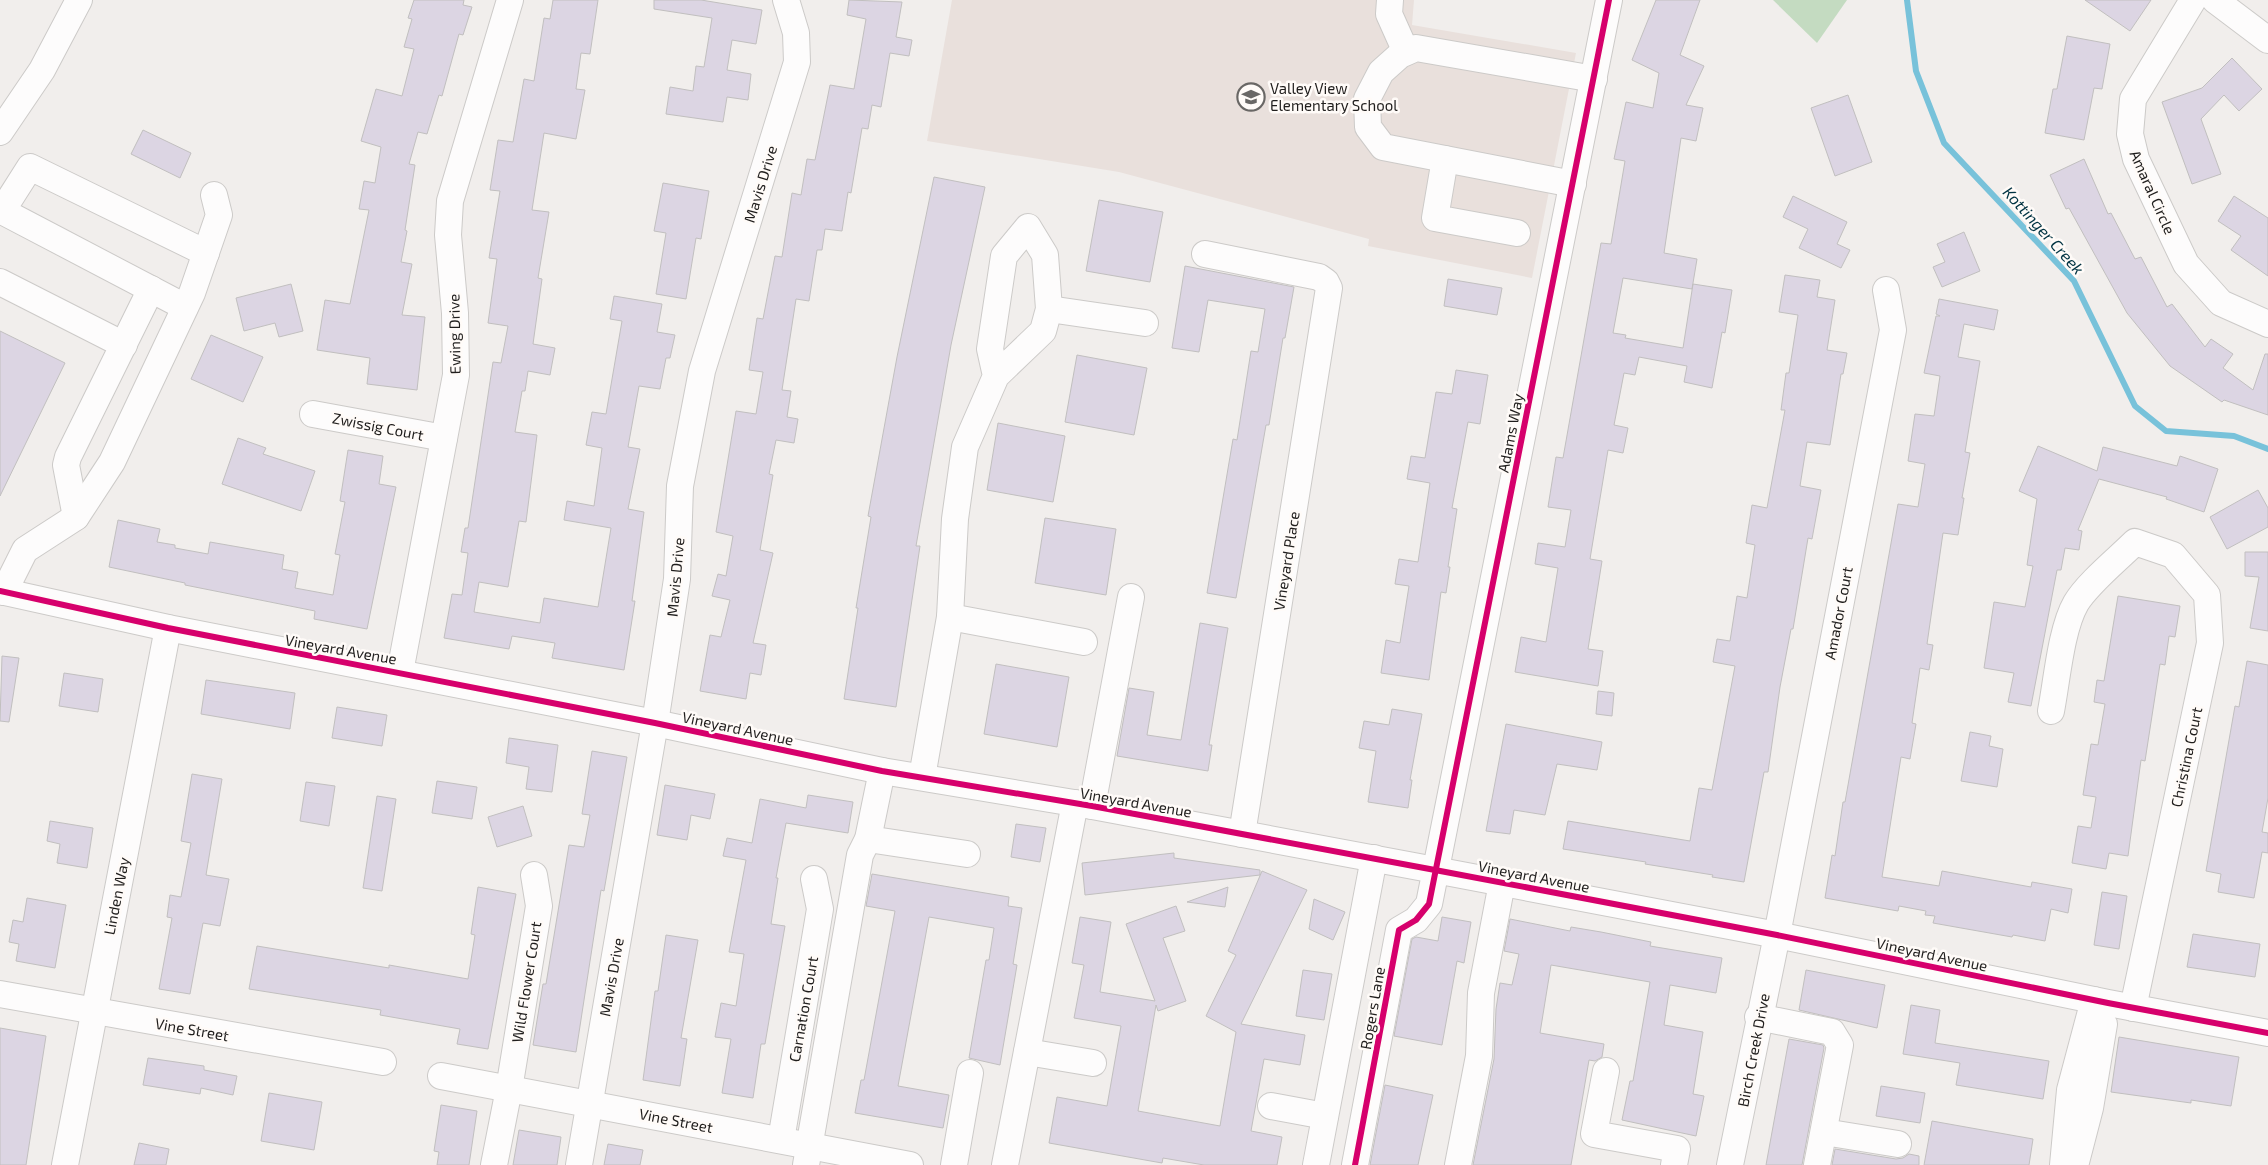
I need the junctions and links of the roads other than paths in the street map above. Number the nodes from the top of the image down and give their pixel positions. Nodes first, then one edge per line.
1 (79, 0) edge
2 (510, 0) edge
3 (786, 0) edge
4 (1390, 0) edge
5 (1609, 0) edge
6 (2193, 0) edge
7 (2215, 0) edge
8 (2268, 40) edge
9 (1406, 52) junction
10 (1594, 79) junction
11 (0, 132) edge
12 (1445, 159) junction
13 (1574, 184) junction
14 (214, 194) dead end
15 (1, 214) edge
16 (1517, 233) dead end
17 (206, 253) junction
18 (1206, 254) dead end
19 (0, 282) edge
20 (152, 289) junction
21 (1886, 290) dead end
22 (185, 307) junction
23 (1049, 309) junction
24 (1145, 323) dead end
25 (2268, 324) edge
26 (124, 345) junction
27 (996, 376) junction
28 (313, 414) dead end
29 (444, 438) junction
30 (76, 517) junction
31 (2, 591) edge
32 (1132, 597) dead end
33 (950, 617) junction
34 (168, 628) junction
35 (1084, 642) dead end
36 (400, 672) junction
37 (2052, 711) dead end
38 (655, 723) junction
39 (882, 771) junction
40 (922, 777) junction
41 (1083, 804) junction
42 (1242, 834) junction
43 (868, 839) junction
44 (967, 854) dead end
45 (1374, 858) junction
46 (1435, 870) junction
47 (534, 875) dead end
48 (814, 878) dead end
49 (1502, 883) junction
50 (1777, 935) junction
51 (0, 994) edge
52 (2112, 1004) junction
53 (93, 1012) junction
54 (1758, 1017) junction
55 (2268, 1033) edge
56 (1027, 1052) junction
57 (383, 1062) dead end
58 (1093, 1063) dead end
59 (1606, 1070) dead end
60 (970, 1073) dead end
61 (441, 1076) dead end
62 (509, 1089) junction
63 (590, 1104) junction
64 (1271, 1106) dead end
65 (1325, 1116) junction
66 (1824, 1132) junction
67 (781, 1140) junction
68 (1898, 1144) dead end
69 (808, 1156) edge
70 (66, 1165) edge
71 (494, 1165) edge
72 (578, 1165) edge
73 (910, 1165) edge
74 (954, 1165) edge
75 (1005, 1165) edge
76 (1316, 1165) edge
77 (1355, 1165) edge
78 (1458, 1165) edge
79 (1674, 1165) edge
80 (1730, 1165) edge
81 (1817, 1165) edge
82 (2063, 1165) edge
83 (2074, 1165) edge

1 - 11 street
2 - 29 street, Ewing Drive
3 - 38 street, Mavis Drive
4 - 9 street
5 - 10 street, Adams Way
6 - 25 street, Amaral Circle
7 - 8 street
9 - 10 street
9 - 12 street
10 - 13 street, Adams Way
12 - 13 street
12 - 16 street
13 - 46 street, Adams Way
14 - 17 street
15 - 17 street
15 - 20 street
17 - 22 street
18 - 42 street, Vineyard Place
19 - 26 street
20 - 22 street
20 - 26 street
21 - 50 street, Amador Court
22 - 30 street
23 - 24 street
23 - 27 street
23 - 27 street
26 - 30 street
27 - 33 street
28 - 29 street, Zwissig Court
29 - 36 street, Ewing Drive
30 - 31 street
31 - 34 street, Vineyard Avenue
32 - 41 street
33 - 35 street
33 - 40 street
34 - 36 street, Vineyard Avenue
34 - 53 street, Linden Way
36 - 38 street, Vineyard Avenue
37 - 52 street, Christina Court
38 - 39 street, Vineyard Avenue
38 - 63 street, Mavis Drive
39 - 40 street, Vineyard Avenue
39 - 43 street
40 - 41 street, Vineyard Avenue
41 - 42 street, Vineyard Avenue
41 - 56 street
42 - 45 street, Vineyard Avenue
43 - 44 street
43 - 69 street
45 - 46 street, Vineyard Avenue
45 - 65 street
46 - 49 street, Vineyard Avenue
46 - 77 street, Rogers Lane
47 - 62 street, Wild Flower Court
48 - 67 street, Carnation Court
49 - 50 street, Vineyard Avenue
49 - 78 street
50 - 52 street, Vineyard Avenue
50 - 54 street, Birch Creek Drive
51 - 53 street, Vine Street
52 - 55 street, Vineyard Avenue
52 - 82 street
52 - 83 street
53 - 57 street, Vine Street
53 - 70 street, Linden Way
54 - 66 street
54 - 80 street, Birch Creek Drive
56 - 58 street
56 - 75 street
59 - 79 street
60 - 74 street
61 - 62 street, Vine Street
62 - 63 street, Vine Street
62 - 71 street, Wild Flower Court
63 - 67 street, Vine Street
63 - 72 street, Mavis Drive
64 - 65 street
65 - 76 street
66 - 68 street
66 - 81 street
67 - 69 street, Vine Street
69 - 73 street, Vine Street

